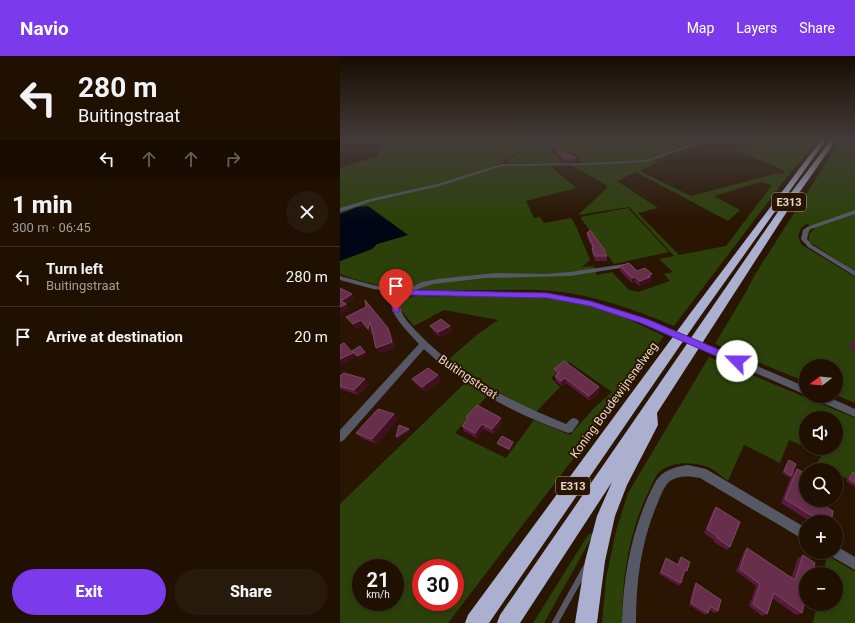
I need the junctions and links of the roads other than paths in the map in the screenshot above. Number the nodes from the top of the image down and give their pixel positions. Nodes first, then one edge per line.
1 (495, 166) edge
2 (804, 166) edge
3 (815, 166) edge
4 (340, 210) edge
5 (855, 212) edge
6 (625, 266) edge
7 (855, 274) edge
8 (340, 278) edge
9 (407, 292) junction
10 (423, 345) junction
11 (799, 388) edge
12 (833, 403) edge
13 (649, 410) junction
14 (855, 413) edge
15 (574, 422) dead end
16 (340, 437) edge
17 (799, 531) edge
18 (600, 540) junction
19 (843, 557) edge
20 (855, 564) edge
21 (476, 623) edge
22 (508, 623) edge
23 (555, 623) edge
24 (586, 623) edge
25 (629, 623) edge

1 - 4 street
2 - 21 highway, Koning Boudewijnsnelweg / E313
3 - 13 highway, E313
5 - 7 street
6 - 9 street
8 - 9 street
9 - 10 street, Buitingstraat
9 - 11 street
10 - 15 street, Buitingstraat
10 - 16 street
12 - 14 street
13 - 18 highway
13 - 22 highway, E313
17 - 25 street
18 - 23 lane
18 - 24 highway
19 - 20 street

